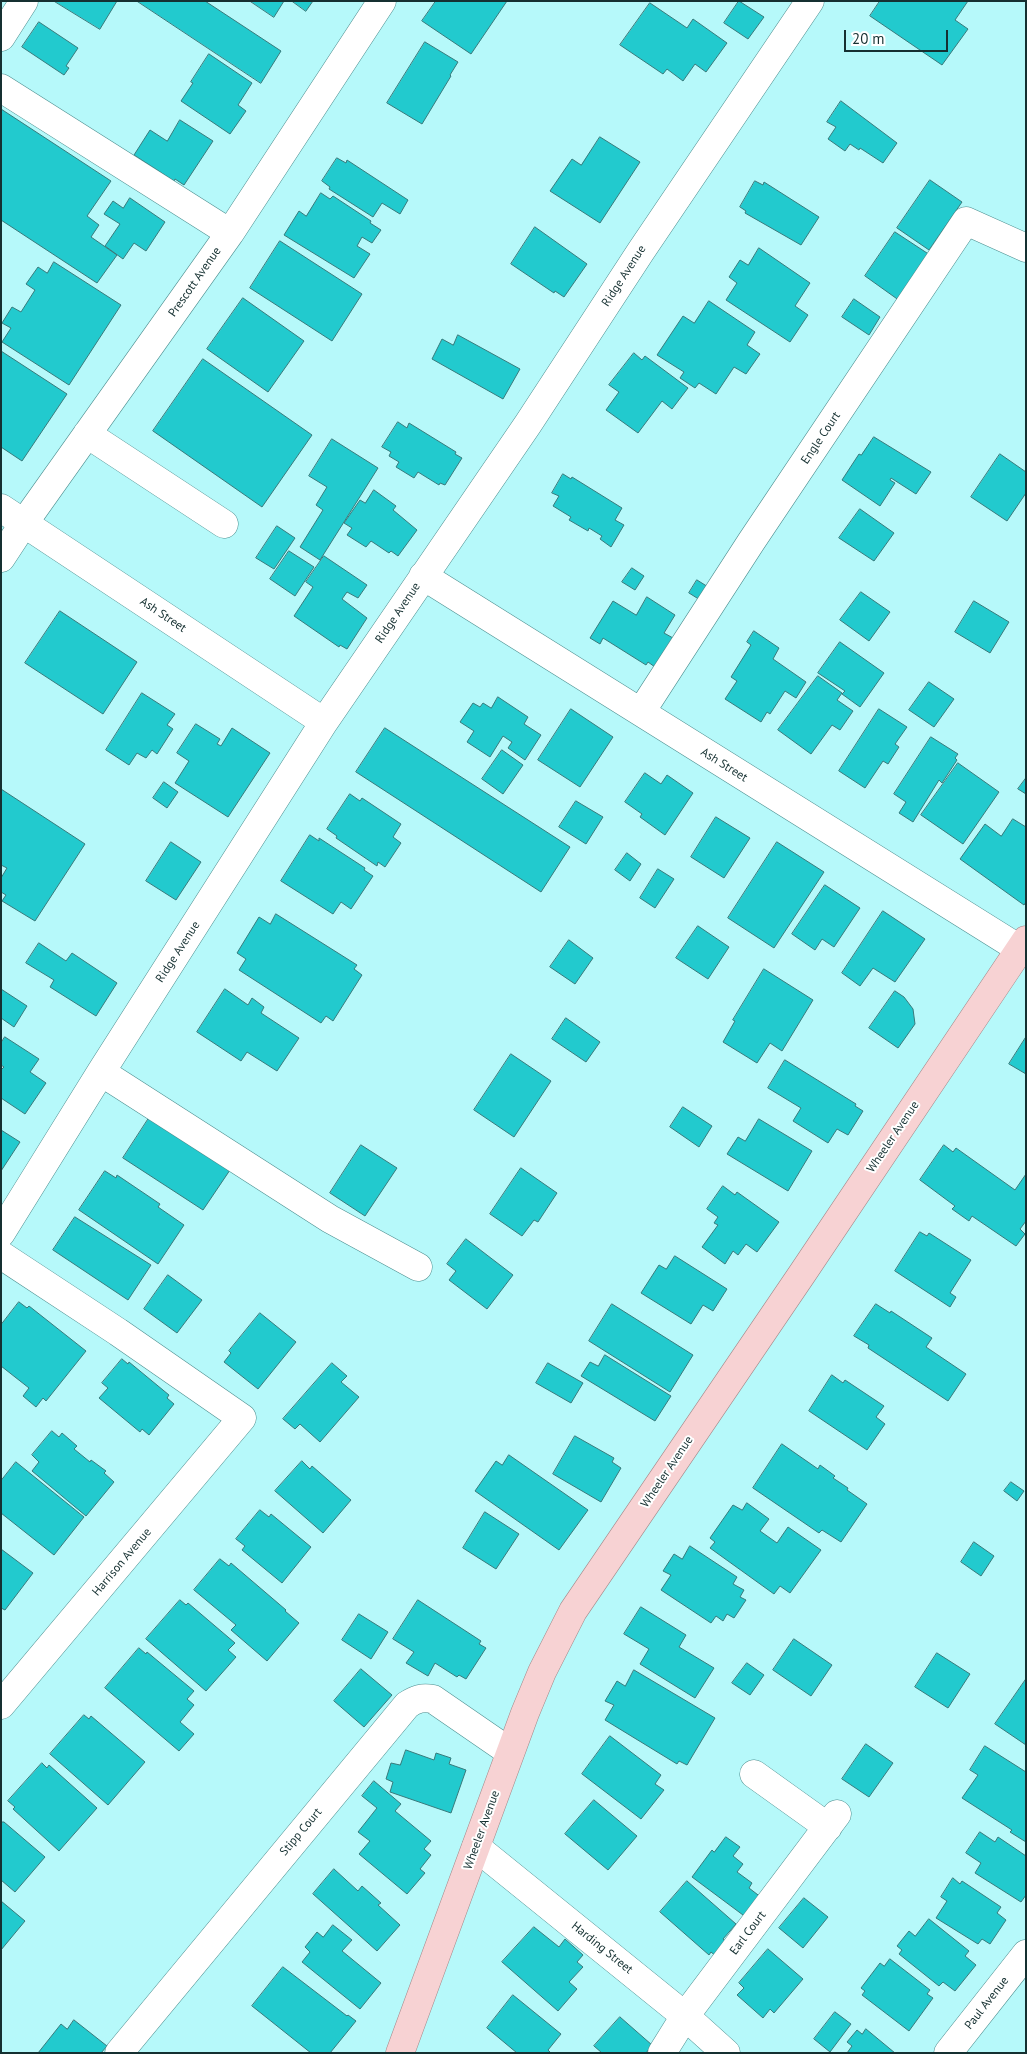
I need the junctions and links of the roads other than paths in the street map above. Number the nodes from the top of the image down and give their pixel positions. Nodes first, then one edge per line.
1 (24, 1) edge
2 (382, 1) edge
3 (810, 1) edge
4 (1, 37) edge
5 (1, 88) edge
6 (230, 233) junction
7 (1026, 248) edge
8 (87, 434) junction
9 (1, 508) edge
10 (24, 523) junction
11 (224, 524) dead end
12 (1, 558) edge
13 (423, 576) junction
14 (640, 712) junction
15 (324, 722) junction
16 (1024, 947) edge
17 (101, 1072) junction
18 (1, 1233) edge
19 (1, 1255) edge
20 (418, 1267) dead end
21 (1, 1705) edge
22 (510, 1752) junction
23 (754, 1774) dead end
24 (476, 1847) junction
25 (1026, 1954) edge
26 (685, 2016) junction
27 (119, 2053) edge
28 (400, 2053) edge
29 (662, 2053) edge
30 (726, 2053) edge
31 (948, 2053) edge

1 - 4 street
2 - 6 street, Prescott Avenue
3 - 13 street, Ridge Avenue
5 - 6 street
6 - 8 street, Prescott Avenue
7 - 14 street, Engle Court
8 - 10 street, Prescott Avenue
8 - 11 street
9 - 10 street, Ash Street
10 - 12 street, Prescott Avenue
10 - 15 street, Ash Street
13 - 14 street, Ash Street
13 - 15 street, Ridge Avenue
14 - 16 street, Ash Street
15 - 17 street, Ridge Avenue
16 - 22 main road, Wheeler Avenue
17 - 18 street, Ridge Avenue
17 - 20 street
19 - 21 street, Harrison Avenue
22 - 24 main road, Wheeler Avenue
22 - 27 street, Stipp Court
23 - 26 street, Earl Court
24 - 26 street, Harding Street
24 - 28 main road, Wheeler Avenue
25 - 31 street, Paul Avenue
26 - 29 street, Earl Court
26 - 30 street, Harding Street

